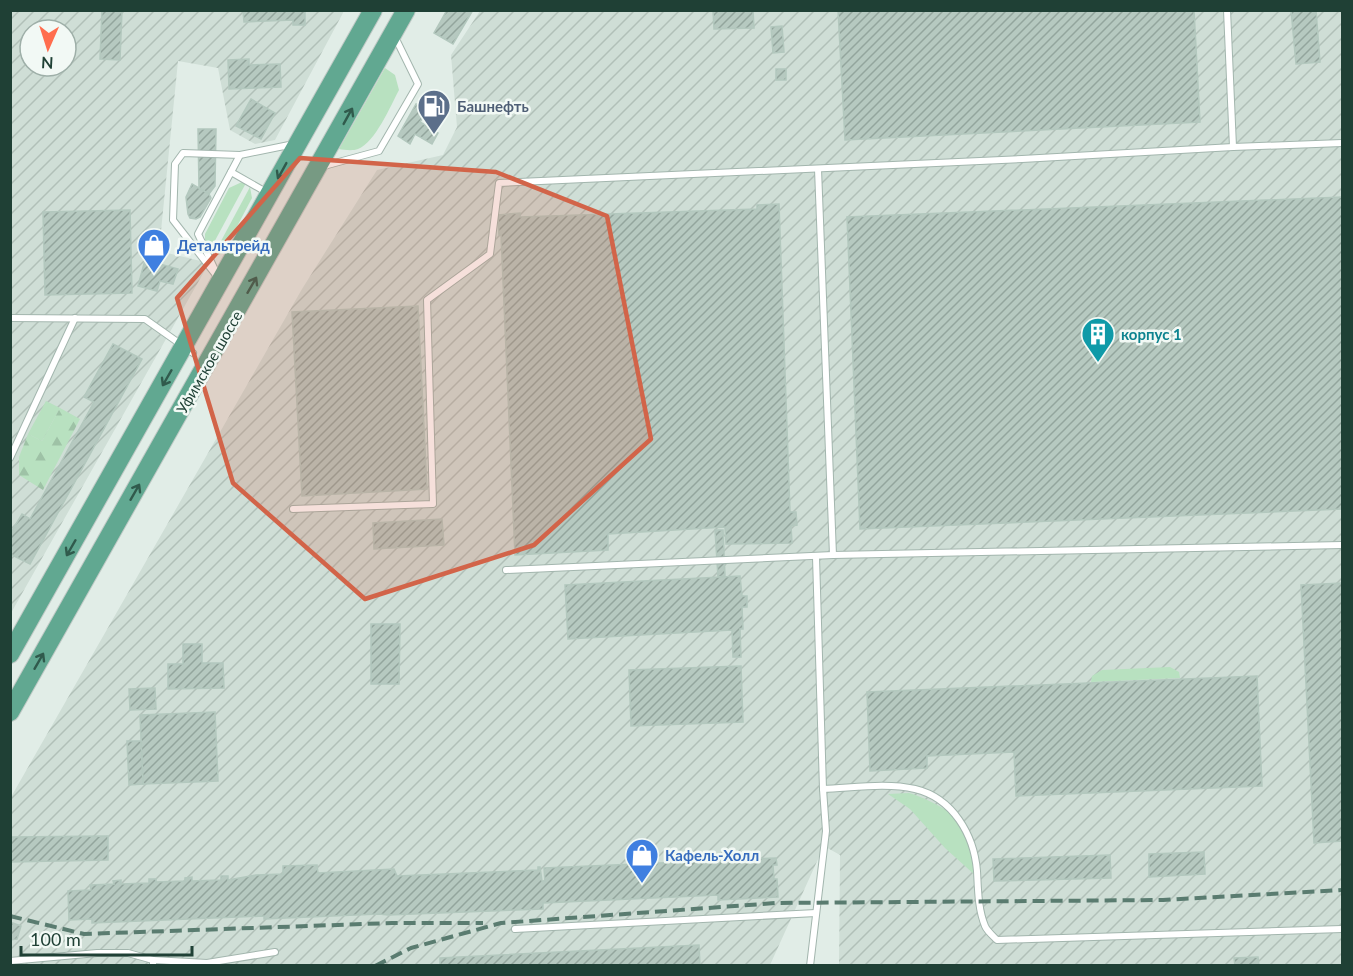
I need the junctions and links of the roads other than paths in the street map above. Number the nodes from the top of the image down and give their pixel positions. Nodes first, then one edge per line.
1 (373, 10) edge
2 (406, 10) edge
3 (1227, 10) edge
4 (393, 33) junction
5 (298, 143) junction
6 (1342, 143) edge
7 (1233, 147) junction
8 (240, 155) junction
9 (319, 167) junction
10 (818, 169) junction
11 (231, 172) junction
12 (269, 194) junction
13 (221, 282) junction
14 (10, 318) edge
15 (75, 318) junction
16 (188, 350) junction
17 (10, 458) edge
18 (293, 509) dead end
19 (1342, 545) edge
20 (833, 555) junction
21 (816, 557) junction
22 (506, 570) dead end
23 (10, 654) edge
24 (10, 712) edge
25 (823, 789) junction
26 (816, 913) junction
27 (514, 929) dead end
28 (1342, 929) edge
29 (275, 952) dead end
30 (10, 961) edge
31 (153, 963) edge
32 (810, 966) edge

1 - 5 main road, Уфимское шоссе
2 - 4 main road, Уфимское шоссе
3 - 7 lane
9 -> 4 main road, Уфимское шоссе
4 - 9 lane
5 - 8 lane
5 -> 12 main road, Уфимское шоссе
6 - 7 lane
7 - 10 lane
8 - 11 lane
8 - 13 lane
24 -> 9 main road, Уфимское шоссе
10 - 18 lane
10 - 20 lane
11 - 12 lane
11 - 13 lane
12 - 13 main road, Уфимское шоссе
13 - 16 main road, Уфимское шоссе
14 - 15 lane
15 - 16 lane
15 - 17 lane
16 -> 23 main road, Уфимское шоссе
19 - 20 lane
20 - 21 lane
21 - 22 lane
21 - 25 lane
25 - 26 lane
25 - 28 lane
26 - 27 lane
26 - 32 lane
29 - 31 lane
30 - 31 lane

